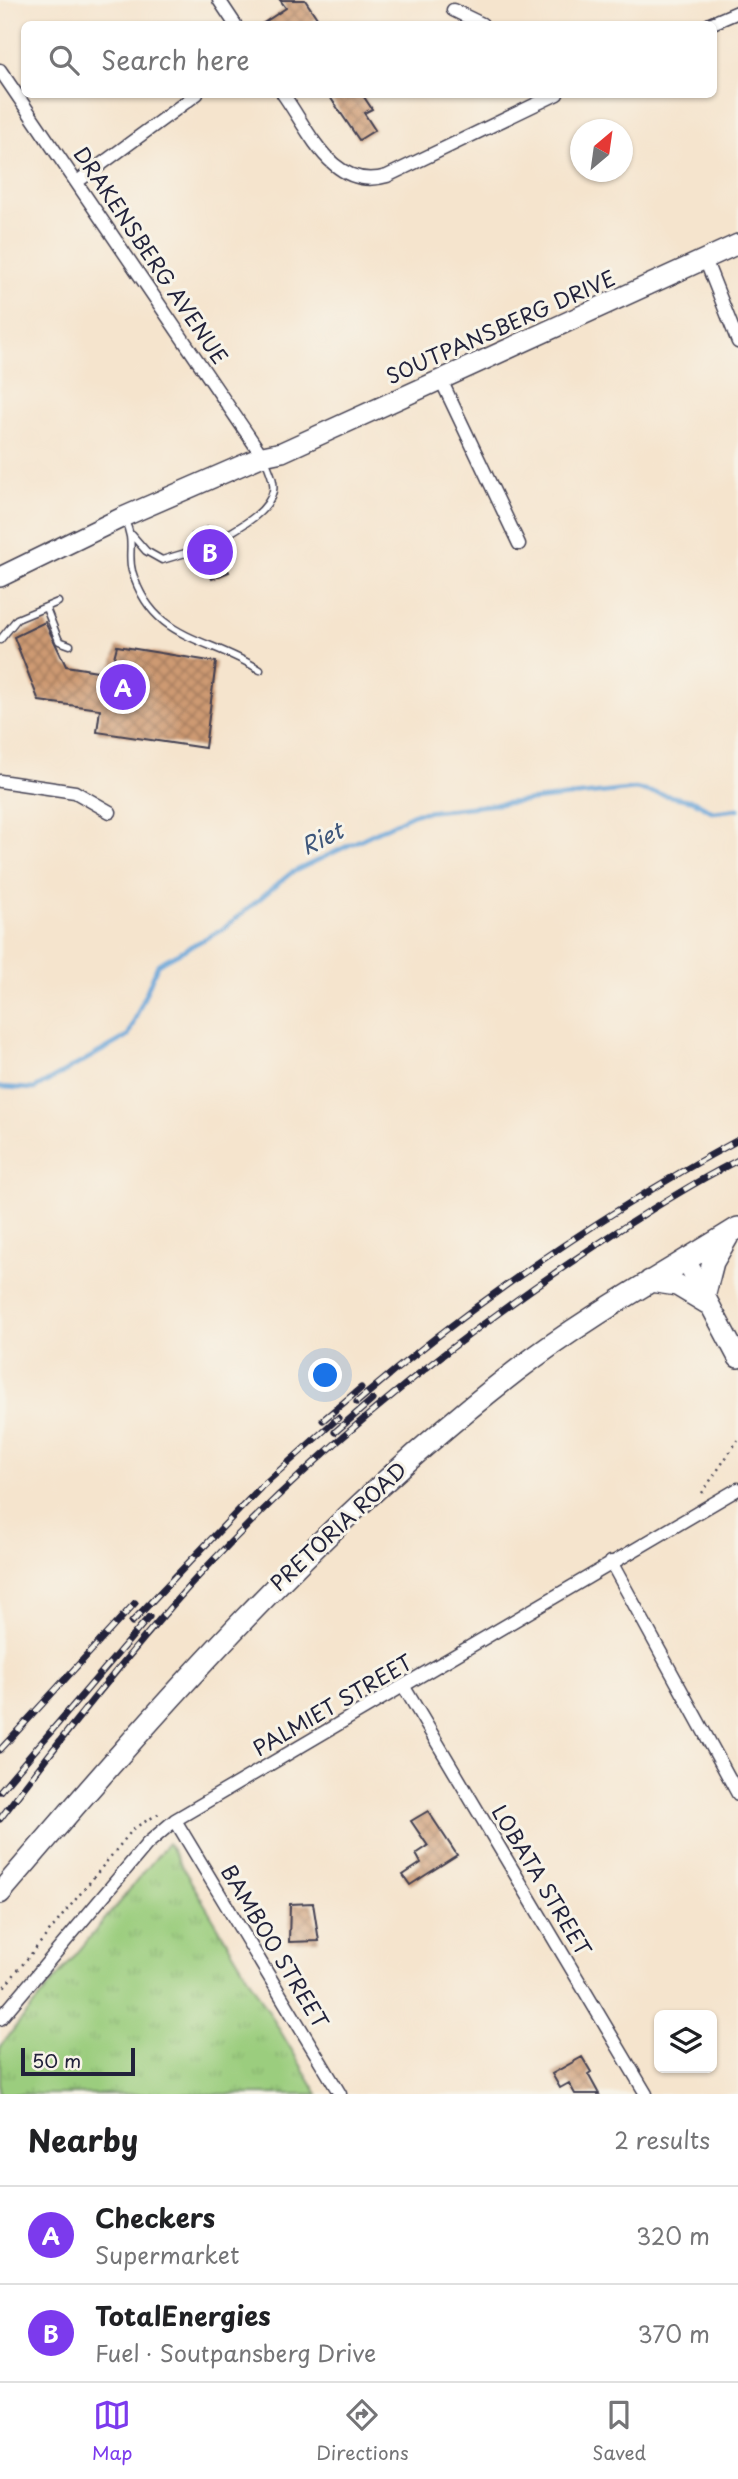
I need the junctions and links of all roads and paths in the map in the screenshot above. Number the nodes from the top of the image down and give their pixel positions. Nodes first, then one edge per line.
1 (219, 0) edge
2 (453, 10) dead end
3 (738, 12) edge
4 (233, 21) edge
5 (476, 21) edge
6 (717, 21) edge
7 (0, 70) edge
8 (192, 98) edge
9 (286, 98) edge
10 (531, 100) edge
11 (76, 182) junction
12 (738, 244) edge
13 (705, 260) junction
14 (738, 342) edge
15 (442, 380) junction
16 (271, 457) junction
17 (128, 526) junction
18 (215, 542) dead end
19 (519, 544) dead end
20 (199, 550) dead end
21 (0, 577) edge
22 (0, 591) edge
23 (58, 603) dead end
24 (46, 608) junction
25 (0, 640) edge
26 (70, 645) dead end
27 (260, 670) dead end
28 (0, 781) edge
29 (110, 812) dead end
30 (733, 1231) edge
31 (686, 1260) junction
32 (650, 1281) junction
33 (706, 1300) junction
34 (738, 1357) edge
35 (738, 1489) edge
36 (611, 1562) junction
37 (404, 1687) junction
38 (738, 1794) edge
39 (176, 1820) junction
40 (0, 1893) edge
41 (0, 2019) edge
42 (340, 2094) edge
43 (646, 2094) edge

1 - 4 street
2 - 5 street
3 - 6 street
7 - 11 street, DRAKENSBERG AVENUE
8 - 11 street
9 - 10 street
11 - 16 street, DRAKENSBERG AVENUE
12 - 13 street, SOUTPANSBERG DRIVE
13 - 14 street
13 - 15 street, SOUTPANSBERG DRIVE
15 - 16 street, SOUTPANSBERG DRIVE
15 - 19 street
16 - 17 street, SOUTPANSBERG DRIVE
16 - 18 lane
17 - 20 lane
17 - 21 street, SOUTPANSBERG DRIVE
17 - 22 street, SOUTPANSBERG DRIVE
17 - 27 lane
23 - 24 lane
24 - 25 lane
24 - 26 lane
28 - 29 street
30 - 31 main road, PRETORIA ROAD
30 - 33 main road
31 - 32 main road, PRETORIA ROAD
31 - 33 street
32 - 33 main road
32 - 40 main road, PRETORIA ROAD
33 - 34 street
35 - 36 street, PALMIET STREET
36 - 37 street, PALMIET STREET
36 - 38 street
37 - 39 street, PALMIET STREET
37 - 43 street, LOBATA STREET
39 - 41 street, PALMIET STREET
39 - 42 street, BAMBOO STREET

